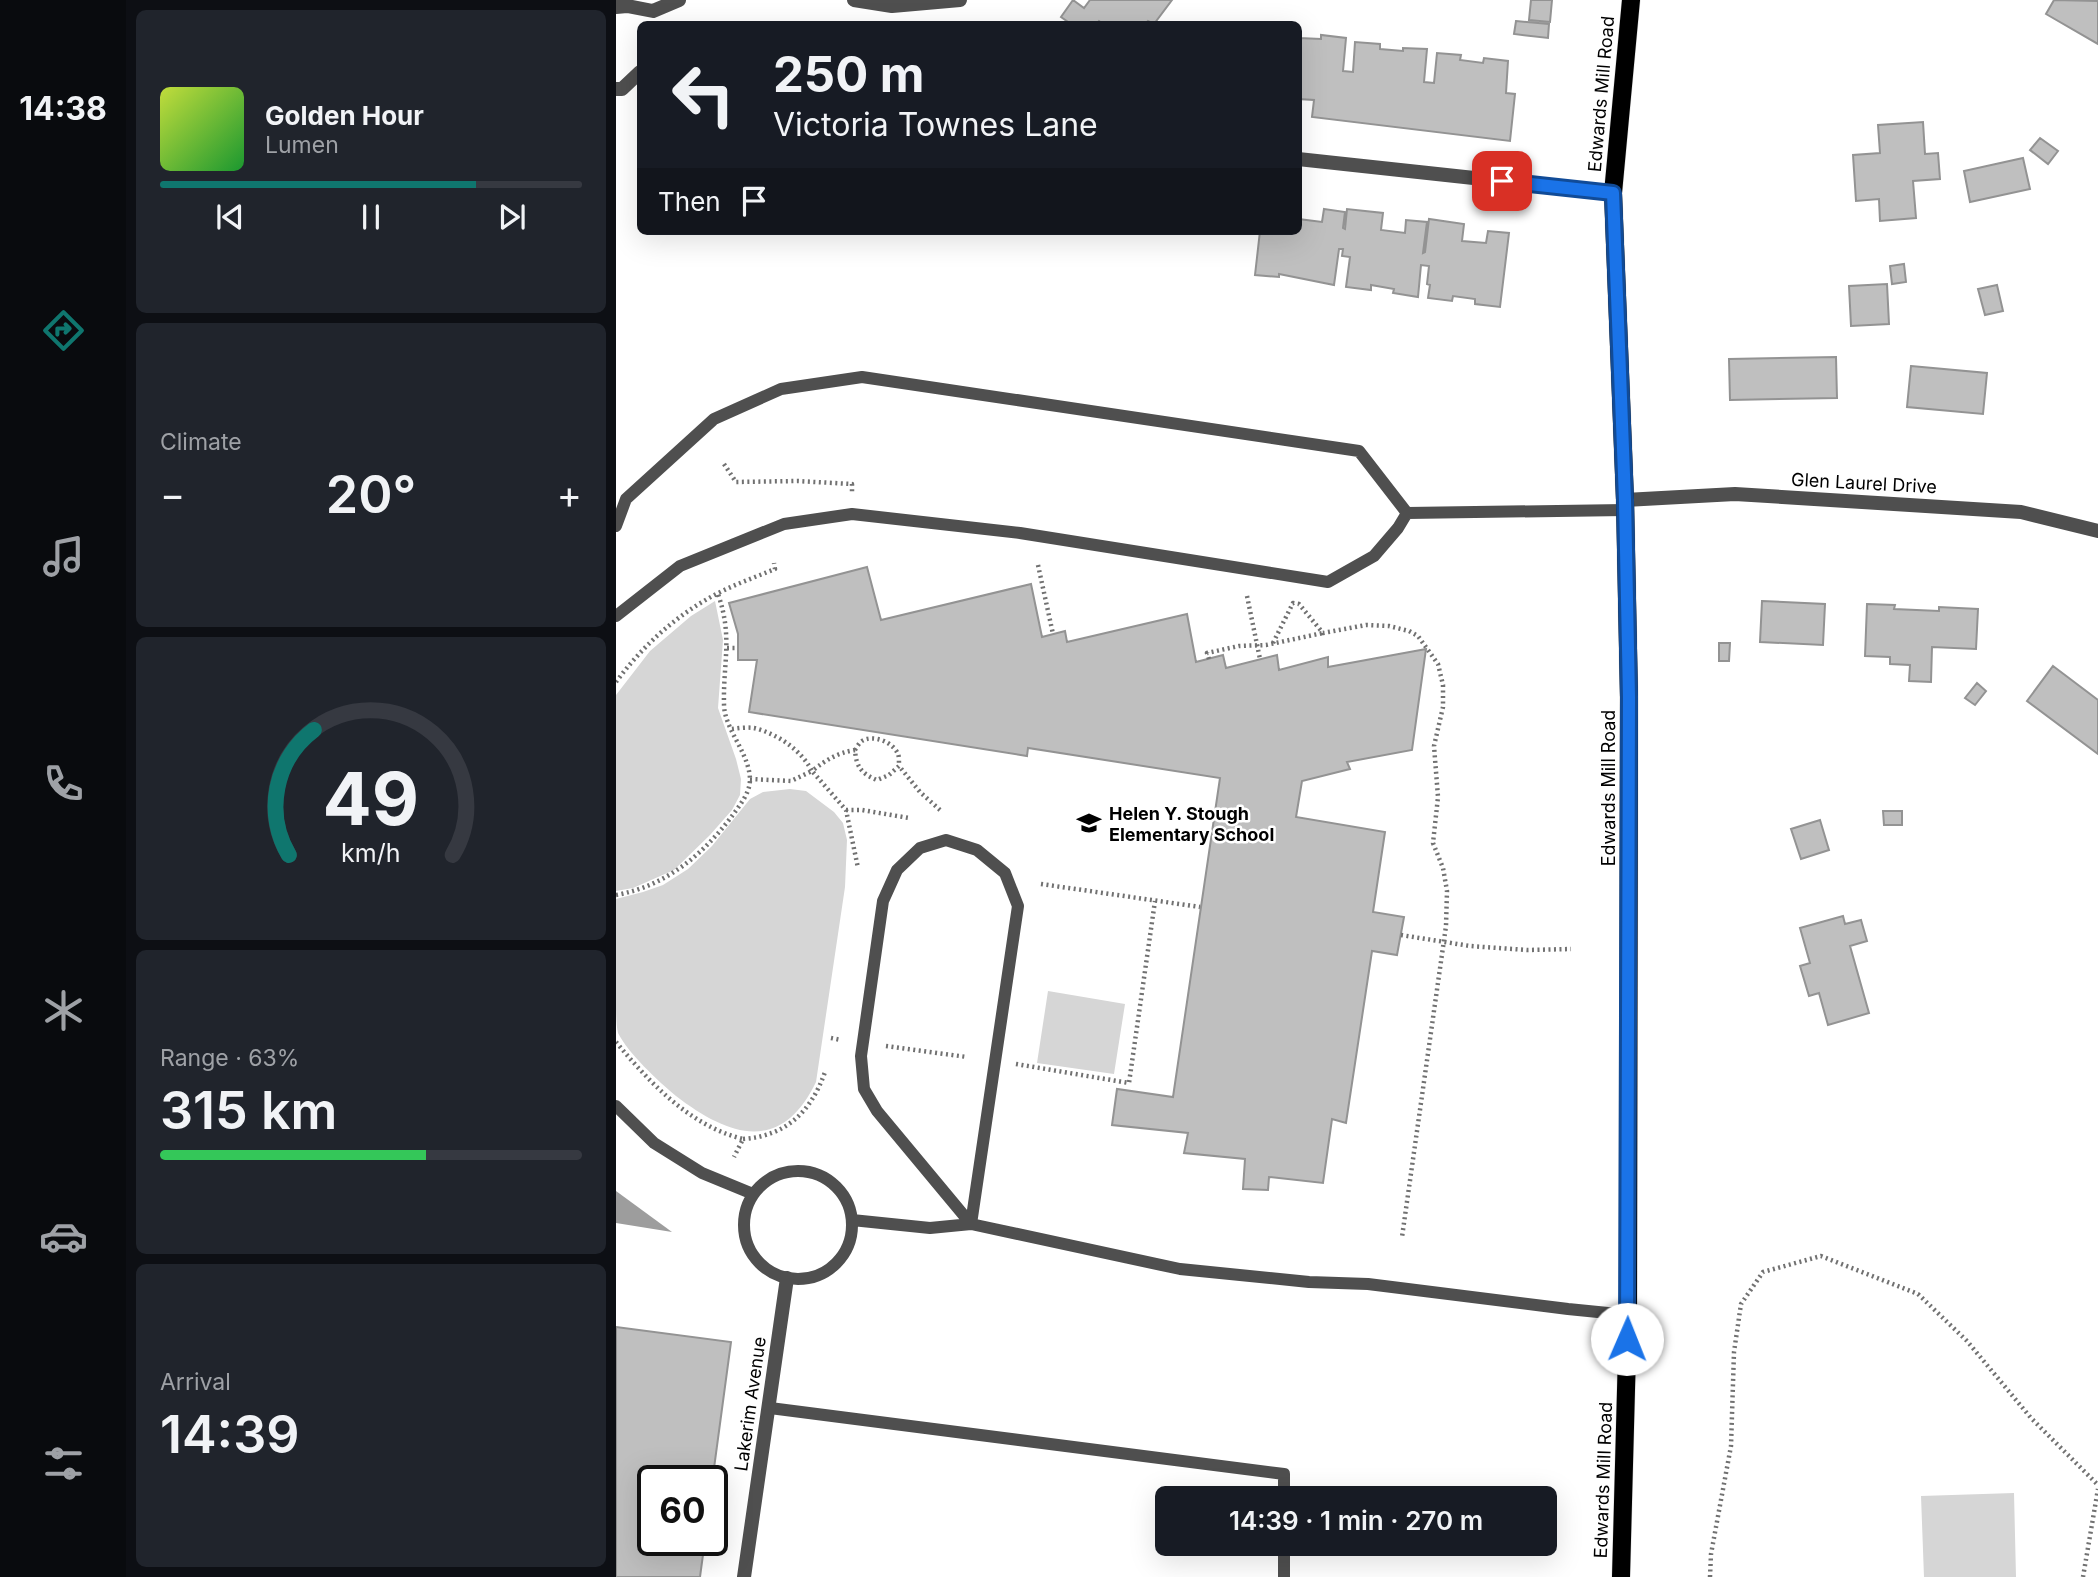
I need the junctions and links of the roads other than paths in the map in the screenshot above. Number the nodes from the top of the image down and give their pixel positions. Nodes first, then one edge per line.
1 (679, 0) edge
2 (855, 0) edge
3 (960, 0) edge
4 (1630, 0) edge
5 (616, 7) edge
6 (654, 18) edge
7 (637, 75) edge
8 (616, 89) edge
9 (1302, 159) edge
10 (1613, 193) junction
11 (1625, 505) junction
12 (1407, 513) junction
13 (616, 526) edge
14 (2098, 531) edge
15 (616, 616) edge
16 (616, 1106) edge
17 (753, 1194) junction
18 (852, 1220) junction
19 (971, 1224) junction
20 (787, 1278) junction
21 (1628, 1315) junction
22 (769, 1408) junction
23 (1284, 1486) edge
24 (1284, 1556) edge
25 (744, 1577) edge
26 (1284, 1577) edge
27 (1621, 1577) edge

1 - 6 street
2 - 3 street
4 - 10 main road, Edwards Mill Road
5 - 6 street
7 - 8 street
9 - 10 street
10 - 11 main road, Edwards Mill Road
11 - 12 lane
11 - 14 street, Glen Laurel Drive
11 - 21 main road, Edwards Mill Road
12 - 13 lane
12 - 15 lane
16 - 17 lane
17 - 18 lane
17 - 20 lane
18 - 19 lane
18 - 20 lane
19 - 19 lane
19 - 21 lane
20 - 22 street, Lakerim Avenue
21 - 27 main road, Edwards Mill Road
22 - 23 lane
22 - 25 street, Lakerim Avenue
24 - 26 lane

